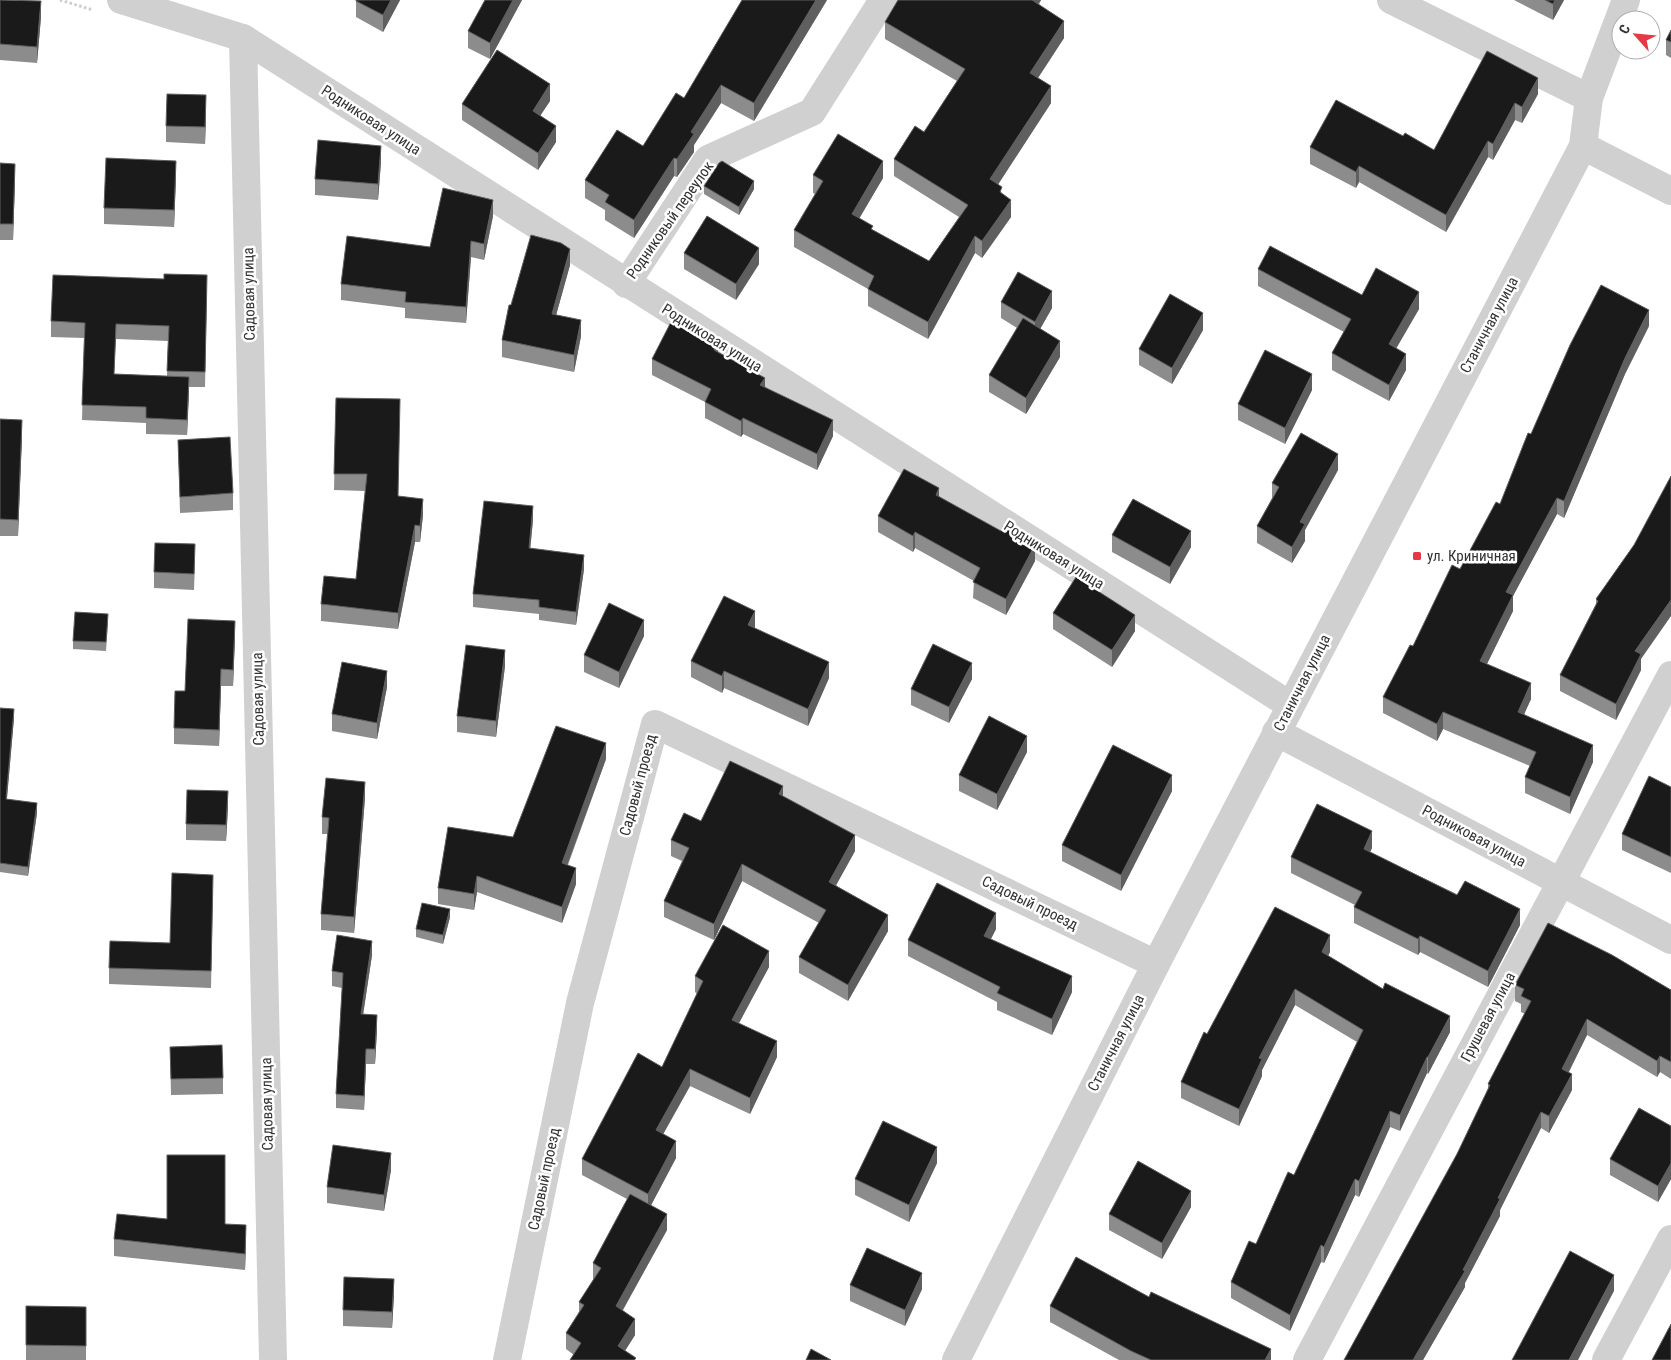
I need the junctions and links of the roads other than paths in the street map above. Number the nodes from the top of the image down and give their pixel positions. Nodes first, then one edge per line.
1 (121, 0) edge
2 (883, 0) edge
3 (1391, 0) edge
4 (1626, 0) edge
5 (243, 38) junction
6 (1589, 98) junction
7 (1583, 146) junction
8 (1671, 191) edge
9 (626, 284) junction
10 (1671, 675) edge
11 (1290, 705) junction
12 (1276, 732) junction
13 (1560, 882) junction
14 (1671, 940) edge
15 (1156, 964) junction
16 (1671, 1239) edge
17 (273, 1360) edge
18 (507, 1360) edge
19 (956, 1360) edge
20 (1307, 1360) edge
21 (1606, 1360) edge

1 - 5 street, Родниковая улица
2 - 9 street, Родниковый переулок
3 - 6 street
4 - 6 street, Станичная улица
5 - 9 street, Родниковая улица
5 - 17 street, Садовая улица
6 - 7 street, Станичная улица
7 - 8 street
7 - 11 street, Станичная улица
9 - 11 street, Родниковая улица
10 - 13 street, Грушевая улица
11 - 12 street, Станичная улица
12 - 13 street, Родниковая улица
12 - 15 street, Станичная улица
13 - 14 street, Родниковая улица
13 - 20 street, Грушевая улица
15 - 18 street, Садовый проезд
15 - 19 street, Станичная улица
16 - 21 street

